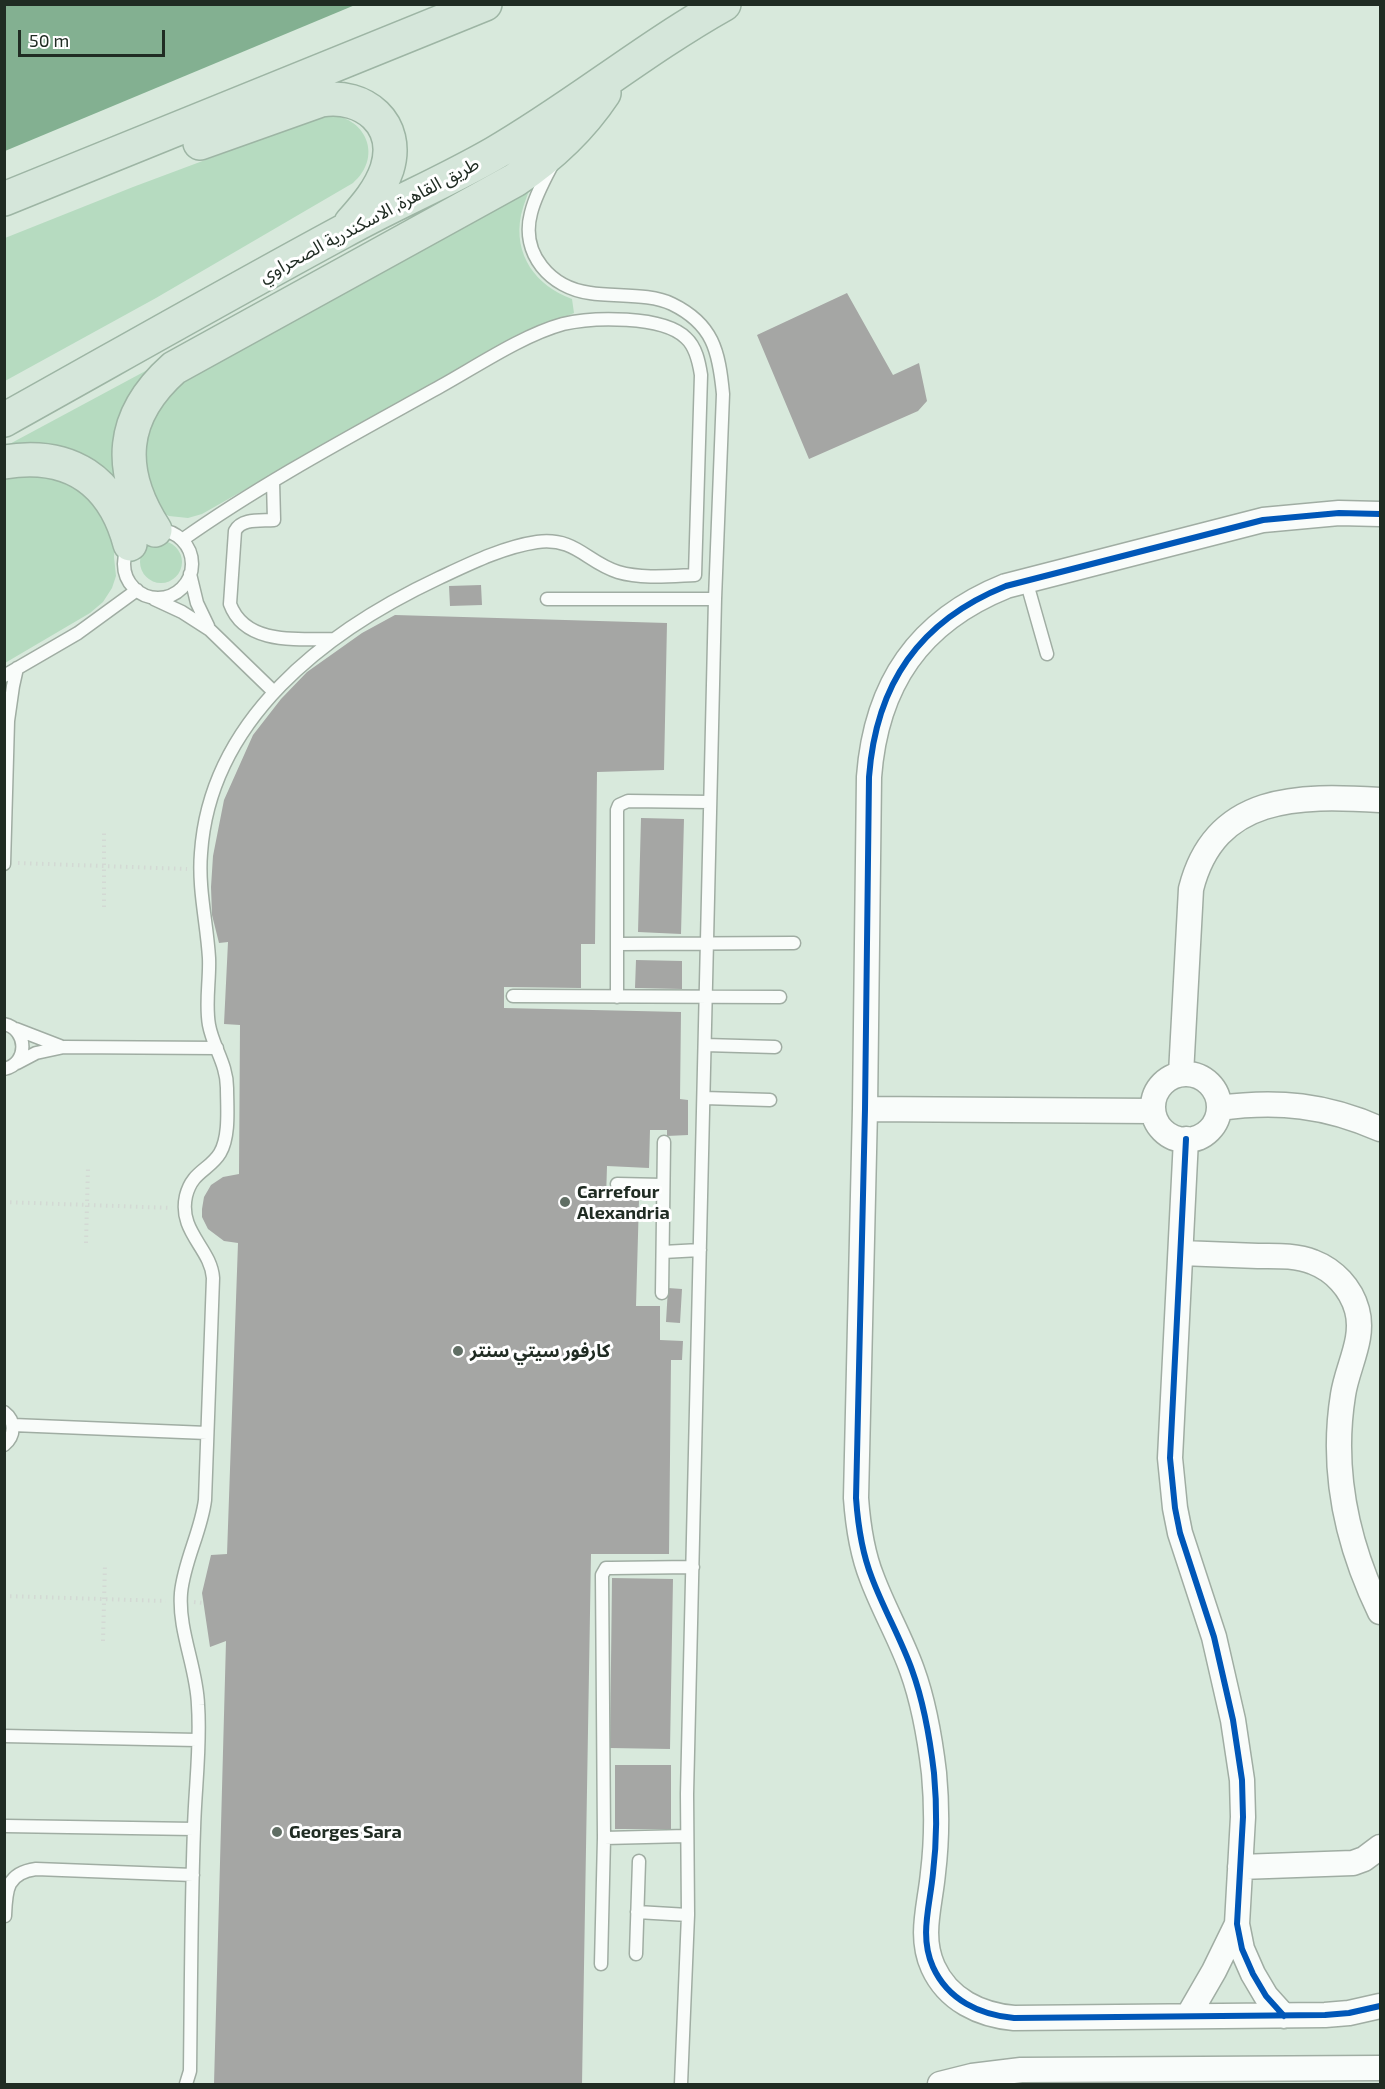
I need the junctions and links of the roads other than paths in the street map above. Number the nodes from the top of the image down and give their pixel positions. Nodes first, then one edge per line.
1 (485, 4) edge
2 (724, 4) edge
3 (616, 72) junction
4 (571, 136) junction
5 (93, 163) junction
6 (4, 199) edge
7 (344, 231) junction
8 (4, 420) edge
9 (4, 462) edge
10 (273, 481) junction
11 (1380, 514) edge
12 (156, 538) junction
13 (716, 572) junction
14 (190, 574) junction
15 (695, 575) junction
16 (1026, 580) junction
17 (142, 593) junction
18 (547, 599) dead end
19 (715, 599) junction
20 (210, 630) junction
21 (333, 639) junction
22 (1047, 654) dead end
23 (17, 668) junction
24 (4, 676) edge
25 (274, 692) junction
26 (1380, 800) edge
27 (710, 802) junction
28 (4, 863) edge
29 (794, 943) dead end
30 (616, 944) junction
31 (707, 944) junction
32 (513, 996) dead end
33 (617, 996) junction
34 (706, 997) junction
35 (780, 997) dead end
36 (10, 1027) edge
37 (705, 1045) junction
38 (64, 1047) junction
39 (775, 1047) dead end
40 (217, 1048) junction
41 (17, 1063) junction
42 (4, 1069) edge
43 (1181, 1074) junction
44 (704, 1098) junction
45 (770, 1100) dead end
46 (1219, 1108) junction
47 (865, 1109) junction
48 (1153, 1111) junction
49 (1380, 1129) edge
50 (1186, 1139) junction
51 (664, 1142) dead end
52 (617, 1184) dead end
53 (663, 1185) junction
54 (700, 1250) junction
55 (663, 1252) junction
56 (1181, 1253) junction
57 (662, 1293) dead end
58 (4, 1412) edge
59 (13, 1425) junction
60 (207, 1433) junction
61 (4, 1445) edge
62 (693, 1567) junction
63 (1380, 1612) edge
64 (4, 1736) edge
65 (197, 1740) junction
66 (5, 1824) edge
67 (194, 1829) junction
68 (687, 1836) junction
69 (604, 1838) junction
70 (1380, 1847) edge
71 (639, 1861) dead end
72 (1240, 1867) junction
73 (193, 1875) junction
74 (637, 1912) junction
75 (688, 1915) junction
76 (5, 1916) edge
77 (1236, 1924) junction
78 (636, 1954) dead end
79 (601, 1964) dead end
80 (1380, 2007) edge
81 (1188, 2016) junction
82 (1284, 2016) junction
83 (1380, 2068) edge
84 (186, 2085) edge
85 (681, 2085) edge
86 (940, 2085) edge

1 - 5 highway
2 - 3 highway, طريق القاهرة, الاسكندرية الصحراوي
3 - 4 highway
3 - 7 highway, طريق القاهرة, الاسكندرية الصحراوي
4 - 12 highway
4 - 13 lane
5 - 6 highway
5 - 7 highway
7 - 8 highway, طريق القاهرة, الاسكندرية الصحراوي
9 - 12 highway
10 - 12 lane
10 - 15 lane
10 - 21 lane
11 - 16 street
12 - 14 lane
12 - 17 lane
13 - 15 lane
13 - 19 lane
14 - 17 lane
14 - 20 lane
15 - 21 lane
16 - 22 lane
16 - 47 street
17 - 20 lane
17 - 23 lane
18 - 19 lane
19 - 27 lane
20 - 25 lane
21 - 25 lane
23 - 24 lane
23 - 28 lane
25 - 40 lane
26 - 43 street
27 - 30 lane
27 - 31 lane
29 - 31 lane
30 - 31 lane
30 - 33 lane
31 - 34 lane
32 - 33 lane
33 - 34 lane
34 - 35 lane
34 - 37 lane
36 - 38 lane
36 - 41 lane
37 - 39 lane
37 - 44 lane
38 - 40 lane
38 - 41 lane
40 - 60 lane
41 - 42 lane
43 - 46 street
43 - 48 street
44 - 45 lane
44 - 54 lane
46 - 49 street
46 - 50 street
47 - 48 street
47 - 81 street
48 - 50 street
50 - 56 street
51 - 53 lane
52 - 53 lane
53 - 55 lane
54 - 55 lane
54 - 62 lane
55 - 57 lane
56 - 63 street
56 - 72 street
58 - 59 lane
59 - 60 lane
59 - 61 lane
60 - 65 lane
62 - 68 lane
62 - 69 lane
64 - 65 lane
65 - 67 lane
66 - 67 lane
67 - 73 lane
68 - 69 lane
68 - 75 lane
69 - 79 lane
70 - 72 street
71 - 74 lane
72 - 77 street
73 - 76 lane
73 - 84 lane
74 - 75 lane
74 - 78 lane
75 - 85 lane
77 - 81 street
77 - 82 street
80 - 82 street
81 - 82 street
83 - 86 street

